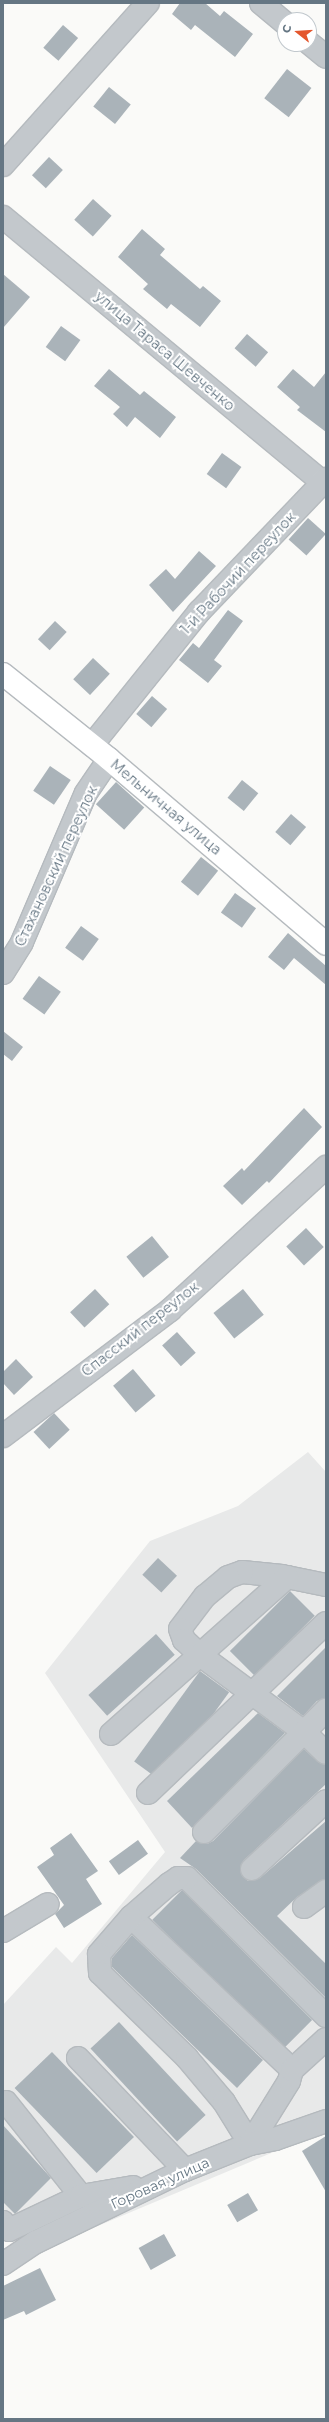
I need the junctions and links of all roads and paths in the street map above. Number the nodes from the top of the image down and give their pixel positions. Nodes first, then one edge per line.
1 (148, 3) edge
2 (261, 3) edge
3 (277, 16) edge
4 (317, 50) edge
5 (326, 57) edge
6 (3, 165) edge
7 (3, 217) edge
8 (325, 482) edge
9 (3, 674) edge
10 (92, 745) junction
11 (110, 759) junction
12 (326, 944) edge
13 (3, 973) edge
14 (326, 1167) edge
15 (3, 1436) edge
16 (287, 1577) junction
17 (326, 1585) edge
18 (326, 1623) edge
19 (200, 1655) junction
20 (254, 1694) junction
21 (326, 1710) edge
22 (304, 1732) junction
23 (111, 1734) dead end
24 (326, 1753) edge
25 (148, 1793) dead end
26 (326, 1801) edge
27 (204, 1832) dead end
28 (252, 1869) dead end
29 (326, 1891) edge
30 (48, 1904) dead end
31 (304, 1907) dead end
32 (131, 1917) junction
33 (3, 1931) edge
34 (326, 2016) edge
35 (326, 2040) edge
36 (78, 2058) dead end
37 (292, 2070) junction
38 (6, 2102) dead end
39 (326, 2121) edge
40 (250, 2144) junction
41 (185, 2170) junction
42 (148, 2186) junction
43 (81, 2196) junction
44 (5, 2228) edge
45 (3, 2264) edge

1 - 6 street
2 - 3 street
4 - 5 street
7 - 8 street, улица Тараса Шевченко
8 - 10 street, 1-й Рабочий переулок
9 - 10 main road, Мельничная улица
10 - 11 main road, Мельничная улица
11 - 12 main road, Мельничная улица
11 - 13 street, Стахановский переулок
14 - 15 street, Спасский переулок
16 - 17 street
16 - 19 street
16 - 19 street
18 - 20 street
19 - 20 street
19 - 23 street
20 - 22 street
20 - 25 street
21 - 22 street
22 - 24 street
22 - 27 street
26 - 28 street
29 - 31 street
30 - 33 street
32 - 34 street
32 - 37 street
32 - 40 street
35 - 37 street
36 - 41 street
37 - 40 street
38 - 43 street
39 - 40 street, Горовая улица
40 - 41 street, Горовая улица
41 - 42 street, Горовая улица
42 - 43 street
42 - 45 street, Горовая улица
43 - 44 street

